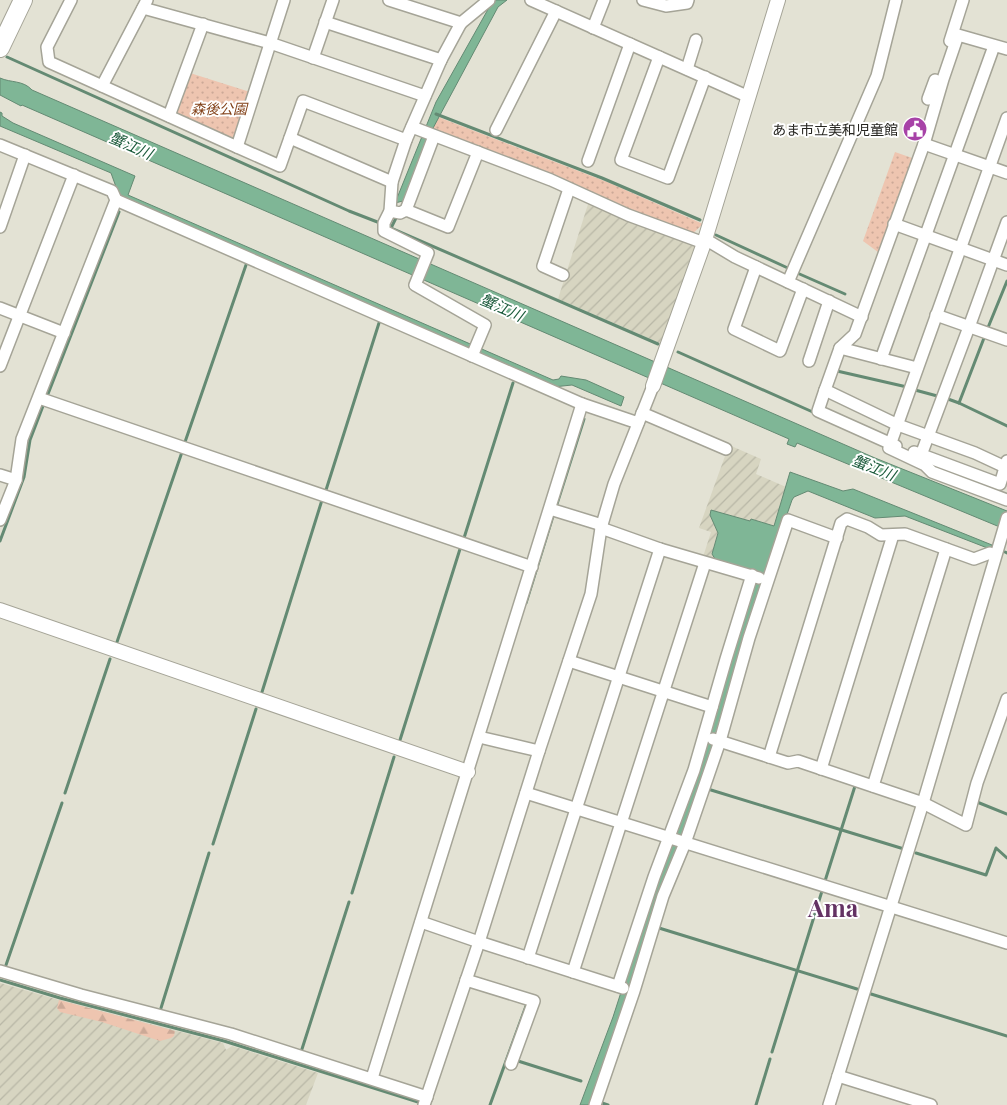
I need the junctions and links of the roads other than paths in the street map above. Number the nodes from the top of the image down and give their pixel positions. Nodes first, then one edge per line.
1 (10, 0) edge
2 (23, 0) edge
3 (71, 0) edge
4 (284, 0) edge
5 (333, 0) edge
6 (389, 0) edge
7 (489, 0) edge
8 (531, 0) edge
9 (604, 0) edge
10 (643, 0) edge
11 (688, 0) edge
12 (778, 0) edge
13 (896, 0) edge
14 (963, 0) edge
15 (145, 4) edge
16 (556, 11) junction
17 (0, 22) edge
18 (325, 22) junction
19 (461, 23) junction
20 (203, 24) junction
21 (593, 28) junction
22 (696, 40) dead end
23 (270, 43) junction
24 (630, 44) junction
25 (994, 46) junction
26 (0, 48) edge
27 (1007, 49) edge
28 (659, 57) junction
29 (313, 58) junction
30 (441, 60) junction
31 (687, 69) junction
32 (705, 77) junction
33 (102, 86) junction
34 (425, 96) junction
35 (749, 97) junction
36 (928, 99) dead end
37 (170, 116) junction
38 (1007, 118) edge
39 (496, 130) dead end
40 (425, 132) junction
41 (290, 138) junction
42 (406, 140) junction
43 (924, 144) junction
44 (0, 145) edge
45 (237, 147) junction
46 (478, 152) junction
47 (955, 154) junction
48 (25, 156) junction
49 (588, 161) dead end
50 (989, 166) junction
51 (1007, 173) edge
52 (74, 175) junction
53 (392, 182) junction
54 (569, 189) junction
55 (116, 200) junction
56 (406, 210) junction
57 (390, 212) junction
58 (1007, 222) edge
59 (894, 224) junction
60 (0, 227) edge
61 (925, 236) junction
62 (705, 241) junction
63 (960, 248) junction
64 (993, 260) junction
65 (1007, 266) edge
66 (756, 267) junction
67 (563, 275) dead end
68 (791, 275) junction
69 (803, 289) junction
70 (829, 301) junction
71 (0, 308) edge
72 (936, 315) junction
73 (20, 316) junction
74 (862, 317) junction
75 (969, 327) junction
76 (64, 333) junction
77 (1007, 340) edge
78 (840, 348) junction
79 (473, 352) junction
80 (881, 359) junction
81 (809, 361) dead end
82 (0, 366) edge
83 (917, 368) junction
84 (652, 386) joint
85 (825, 390) junction
86 (39, 398) junction
87 (582, 404) junction
88 (640, 418) junction
89 (898, 425) junction
90 (928, 435) junction
91 (891, 444) junction
92 (726, 449) dead end
93 (921, 455) junction
94 (1006, 464) edge
95 (0, 475) edge
96 (16, 480) junction
97 (1007, 500) edge
98 (550, 509) junction
99 (1007, 518) edge
100 (0, 520) edge
101 (602, 527) junction
102 (893, 535) junction
103 (837, 538) junction
104 (660, 549) junction
105 (946, 549) junction
106 (990, 553) dead end
107 (705, 562) junction
108 (532, 567) junction
109 (760, 578) junction
110 (0, 610) edge
111 (569, 661) junction
112 (619, 677) junction
113 (664, 692) junction
114 (1007, 699) edge
115 (712, 708) junction
116 (479, 737) junction
117 (712, 738) junction
118 (539, 751) junction
119 (769, 757) junction
120 (821, 769) junction
121 (468, 772) junction
122 (872, 786) junction
123 (526, 792) junction
124 (923, 803) junction
125 (576, 808) junction
126 (621, 823) junction
127 (677, 841) junction
128 (892, 906) junction
129 (421, 922) junction
130 (479, 942) junction
131 (1007, 943) edge
132 (528, 958) junction
133 (0, 971) edge
134 (573, 972) junction
135 (466, 980) junction
136 (619, 987) junction
137 (633, 991) junction
138 (511, 1064) dead end
139 (838, 1076) junction
140 (372, 1078) junction
141 (426, 1101) edge
142 (595, 1105) edge
143 (829, 1105) edge
144 (931, 1105) edge

1 - 17 main road
2 - 26 main road
3 - 33 street
4 - 23 street
5 - 18 street
6 - 19 street
7 - 19 street
8 - 16 street
9 - 21 street
10 - 11 street
12 - 35 street
13 - 68 street
14 - 36 street
15 - 20 street
15 - 33 street
16 - 21 street
16 - 39 street
18 - 29 street
18 - 30 street
19 - 30 street
20 - 23 street
20 - 37 street
21 - 24 street
22 - 31 street
23 - 29 street
23 - 45 street
24 - 28 street
24 - 49 street
25 - 27 street
25 - 43 street
25 - 47 street
28 - 31 street
28 - 32 street
29 - 34 street
30 - 34 street
31 - 32 street
32 - 35 street
33 - 37 street
34 - 40 street
35 - 62 street
37 - 45 street
38 - 50 street
40 - 42 street
40 - 46 street
40 - 56 street
41 - 42 street
41 - 45 street
41 - 53 street
42 - 53 street
43 - 47 street
43 - 59 street
44 - 48 street
46 - 54 street
46 - 56 street
47 - 50 street
47 - 61 street
48 - 52 street
48 - 60 street
50 - 51 street
50 - 63 street
52 - 55 street
52 - 73 street
53 - 57 street
54 - 62 street
54 - 67 street
55 - 76 street
55 - 79 street
56 - 57 street
57 - 79 street
58 - 64 street
59 - 61 street
59 - 74 street
61 - 63 street
61 - 80 street
62 - 66 street
62 - 84 street
63 - 64 street
63 - 72 street
64 - 65 street
64 - 75 street
66 - 68 street
66 - 69 street
68 - 69 street
69 - 70 street
70 - 74 street
70 - 81 street
71 - 73 street
72 - 75 street
72 - 83 street
73 - 76 street
73 - 82 street
74 - 78 street
75 - 77 street
75 - 90 street
76 - 86 street
78 - 80 street
78 - 85 street
79 - 87 street
80 - 83 street
83 - 89 street
84 - 88 street
85 - 89 street
85 - 91 street
86 - 96 street
86 - 108 street
87 - 88 street
87 - 98 street
88 - 92 street
88 - 101 street
89 - 90 street
89 - 91 street
90 - 93 street
90 - 94 street
91 - 93 street
91 - 97 street
93 - 94 street
95 - 96 street
96 - 100 street
98 - 101 street
98 - 108 street
99 - 124 street
101 - 104 street
101 - 111 street
102 - 103 street
102 - 105 street
102 - 120 street
103 - 109 street
103 - 119 street
104 - 107 street
104 - 112 street
105 - 106 street
105 - 122 street
107 - 109 street
107 - 113 street
108 - 116 street
109 - 115 street
109 - 117 street
110 - 121 street
111 - 112 street
111 - 118 street
112 - 113 street
112 - 125 street
113 - 115 street
113 - 126 street
114 - 124 street
115 - 117 street
116 - 118 street
116 - 121 street
117 - 119 street
117 - 127 street
117 - 127 street
118 - 123 street
119 - 120 street
120 - 122 street
121 - 129 street
122 - 124 street
123 - 125 street
123 - 130 street
124 - 128 street
125 - 126 street
125 - 132 street
126 - 127 street
126 - 134 street
127 - 128 street
127 - 136 street
127 - 137 street
128 - 131 street
128 - 139 street
129 - 130 street
129 - 140 street
130 - 132 street
130 - 135 street
132 - 134 street
133 - 140 street
134 - 136 street
135 - 138 street
135 - 141 street
136 - 137 street
137 - 142 street
139 - 143 street
139 - 144 street
140 - 141 street

